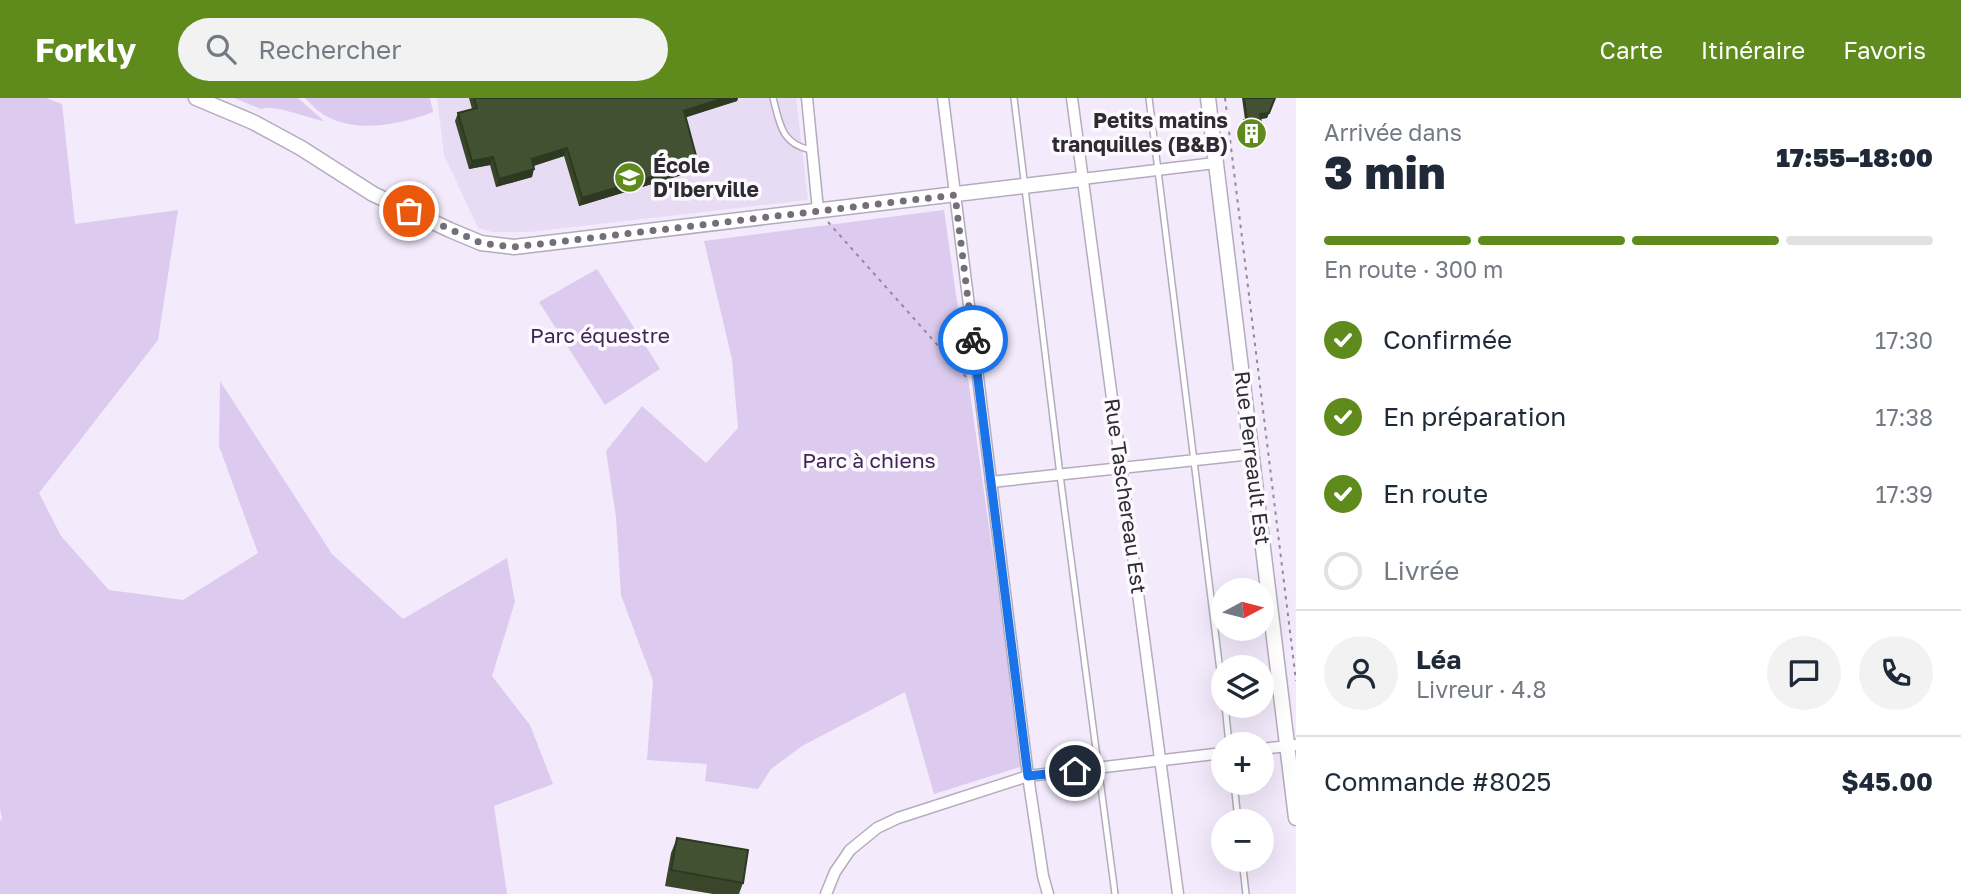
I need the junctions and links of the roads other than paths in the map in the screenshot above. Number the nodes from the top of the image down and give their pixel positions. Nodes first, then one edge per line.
1 (196, 98) edge
2 (772, 98) edge
3 (807, 98) edge
4 (943, 98) edge
5 (1014, 98) edge
6 (1072, 98) edge
7 (1149, 98) edge
8 (1208, 98) edge
9 (812, 150) junction
10 (1215, 163) junction
11 (1157, 170) junction
12 (1082, 178) junction
13 (1024, 186) junction
14 (955, 195) junction
15 (818, 210) junction
16 (1252, 454) junction
17 (1194, 460) junction
18 (1121, 468) junction
19 (1060, 475) junction
20 (991, 482) junction
21 (1218, 655) edge
22 (1292, 745) edge
23 (1274, 747) edge
24 (1211, 755) edge
25 (1160, 761) junction
26 (1099, 768) junction
27 (1028, 776) junction
28 (1296, 818) edge
29 (1243, 872) edge
30 (826, 894) edge
31 (1048, 894) edge
32 (1115, 894) edge
33 (1178, 894) edge
34 (1246, 894) edge

1 - 15 street
2 - 9 lane
3 - 9 street
4 - 14 street
5 - 13 lane
6 - 12 street, Rue Taschereau Est
7 - 11 lane
8 - 10 street, Rue Perreault Est
9 - 15 street
10 - 11 street
10 - 16 street, Rue Perreault Est
11 - 12 street
11 - 17 lane
12 - 13 street
12 - 18 street, Rue Taschereau Est
13 - 14 street
13 - 19 lane
14 - 15 street
14 - 20 street
16 - 17 street
16 - 22 street, Rue Perreault Est
17 - 18 street
17 - 21 lane
18 - 19 street
18 - 25 street, Rue Taschereau Est
19 - 20 street
19 - 26 lane
20 - 27 street
22 - 23 street
22 - 28 street, Rue Perreault Est
24 - 25 street
25 - 26 street
25 - 33 street, Rue Taschereau Est
26 - 27 street
26 - 32 lane
27 - 30 street
27 - 31 street
29 - 34 lane

